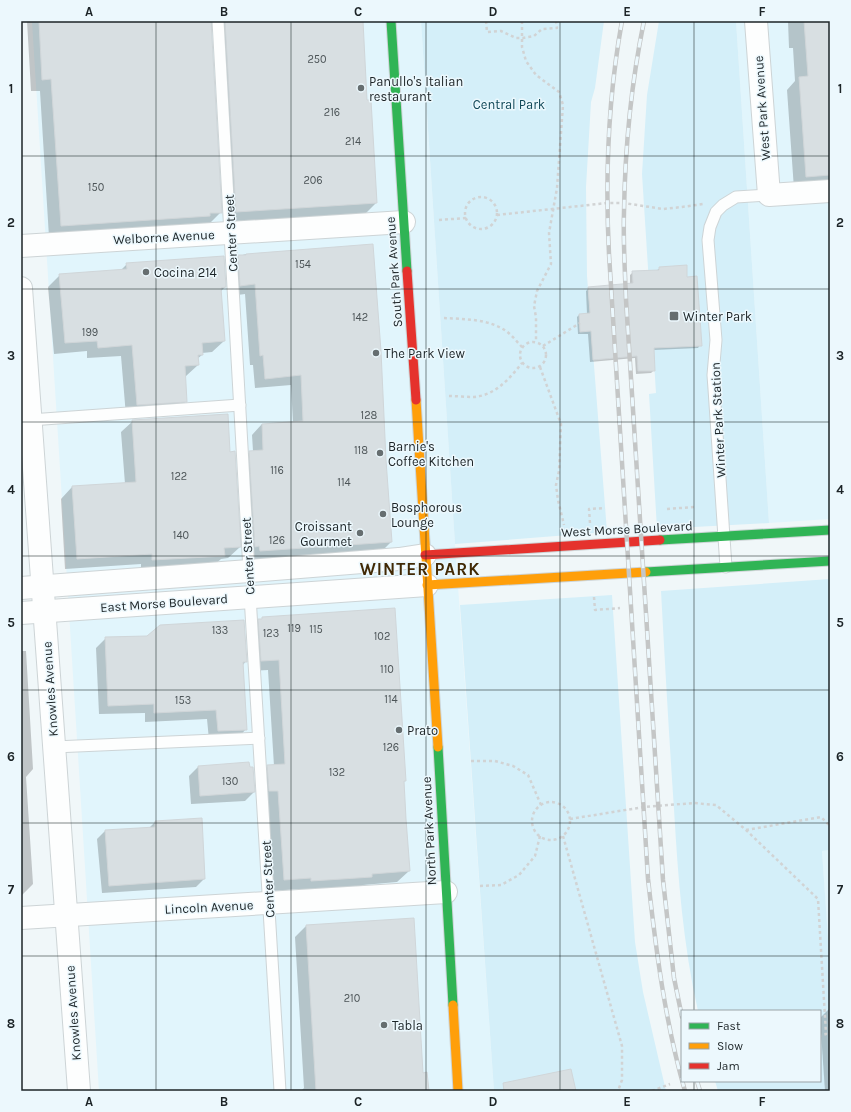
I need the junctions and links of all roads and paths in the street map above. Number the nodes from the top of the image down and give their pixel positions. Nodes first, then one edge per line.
1 (218, 21) edge
2 (392, 21) edge
3 (486, 21) edge
4 (522, 21) edge
5 (556, 21) edge
6 (756, 21) edge
7 (523, 38) junction
8 (830, 190) edge
9 (769, 195) junction
10 (710, 203) dead end
11 (552, 210) junction
12 (497, 215) junction
13 (466, 218) junction
14 (439, 220) dead end
15 (404, 222) junction
16 (231, 233) junction
17 (21, 246) edge
18 (21, 288) edge
19 (444, 318) dead end
20 (580, 322) dead end
21 (536, 342) junction
22 (543, 346) junction
23 (522, 347) junction
24 (522, 363) junction
25 (540, 367) junction
26 (449, 396) dead end
27 (240, 405) junction
28 (30, 420) junction
29 (694, 507) dead end
30 (605, 508) dead end
31 (667, 509) dead end
32 (590, 530) dead end
33 (830, 530) edge
34 (565, 532) dead end
35 (724, 536) junction
36 (830, 561) edge
37 (726, 567) junction
38 (426, 570) junction
39 (249, 571) junction
40 (31, 587) edge
41 (594, 593) dead end
42 (250, 596) junction
43 (620, 608) dead end
44 (44, 612) junction
45 (21, 613) edge
46 (259, 738) junction
47 (54, 747) junction
48 (471, 761) dead end
49 (542, 805) junction
50 (570, 819) junction
51 (830, 826) edge
52 (746, 830) junction
53 (540, 836) junction
54 (563, 836) junction
55 (480, 886) dead end
56 (446, 892) junction
57 (270, 904) junction
58 (67, 915) junction
59 (21, 918) edge
60 (821, 1036) edge
61 (670, 1084) dead end
62 (79, 1091) edge
63 (280, 1091) edge
64 (458, 1091) edge
65 (618, 1091) edge
66 (652, 1091) edge

1 - 16 lane, Center Street
2 - 15 street, South Park Avenue
3 - 7 path
4 - 7 path
5 - 7 path
6 - 9 street, West Park Avenue
7 - 11 path
8 - 9 street
9 - 35 lane, Winter Park Station
10 - 11 path
11 - 12 path
11 - 21 path
12 - 13 path
12 - 13 path
13 - 14 path
15 - 16 street, Welborne Avenue
15 - 38 street, South Park Avenue
16 - 17 street, Welborne Avenue
16 - 27 lane, Center Street
18 - 28 street, Knowles Avenue
19 - 23 path
20 - 22 path
21 - 22 path
21 - 23 path
22 - 25 path
23 - 24 path
24 - 25 path
24 - 26 path
25 - 34 path
27 - 28 lane
27 - 39 lane, Center Street
28 - 40 street, Knowles Avenue
29 - 31 path
30 - 32 path
33 - 35 street, West Morse Boulevard
35 - 37 lane, Winter Park Station
35 - 38 street, West Morse Boulevard
36 - 37 street
37 - 38 street
38 - 39 street, East Morse Boulevard
38 - 42 street, East Morse Boulevard
38 - 56 street, North Park Avenue
39 - 40 street, East Morse Boulevard
39 - 42 street, Center Street
40 - 44 street, Knowles Avenue
41 - 43 path
42 - 44 street, East Morse Boulevard
42 - 46 lane, Center Street
44 - 45 street, East Morse Boulevard
44 - 47 street, Knowles Avenue
46 - 47 lane
46 - 57 lane, Center Street
47 - 58 street, Knowles Avenue
48 - 49 path
49 - 50 path
49 - 53 path
50 - 52 path
50 - 54 path
51 - 52 path
52 - 60 path
53 - 54 path
53 - 55 path
54 - 65 path
56 - 57 street, Lincoln Avenue
56 - 64 street, North Park Avenue
57 - 58 street, Lincoln Avenue
57 - 63 lane, Center Street
58 - 59 street, Lincoln Avenue
58 - 62 street, Knowles Avenue
61 - 66 path

